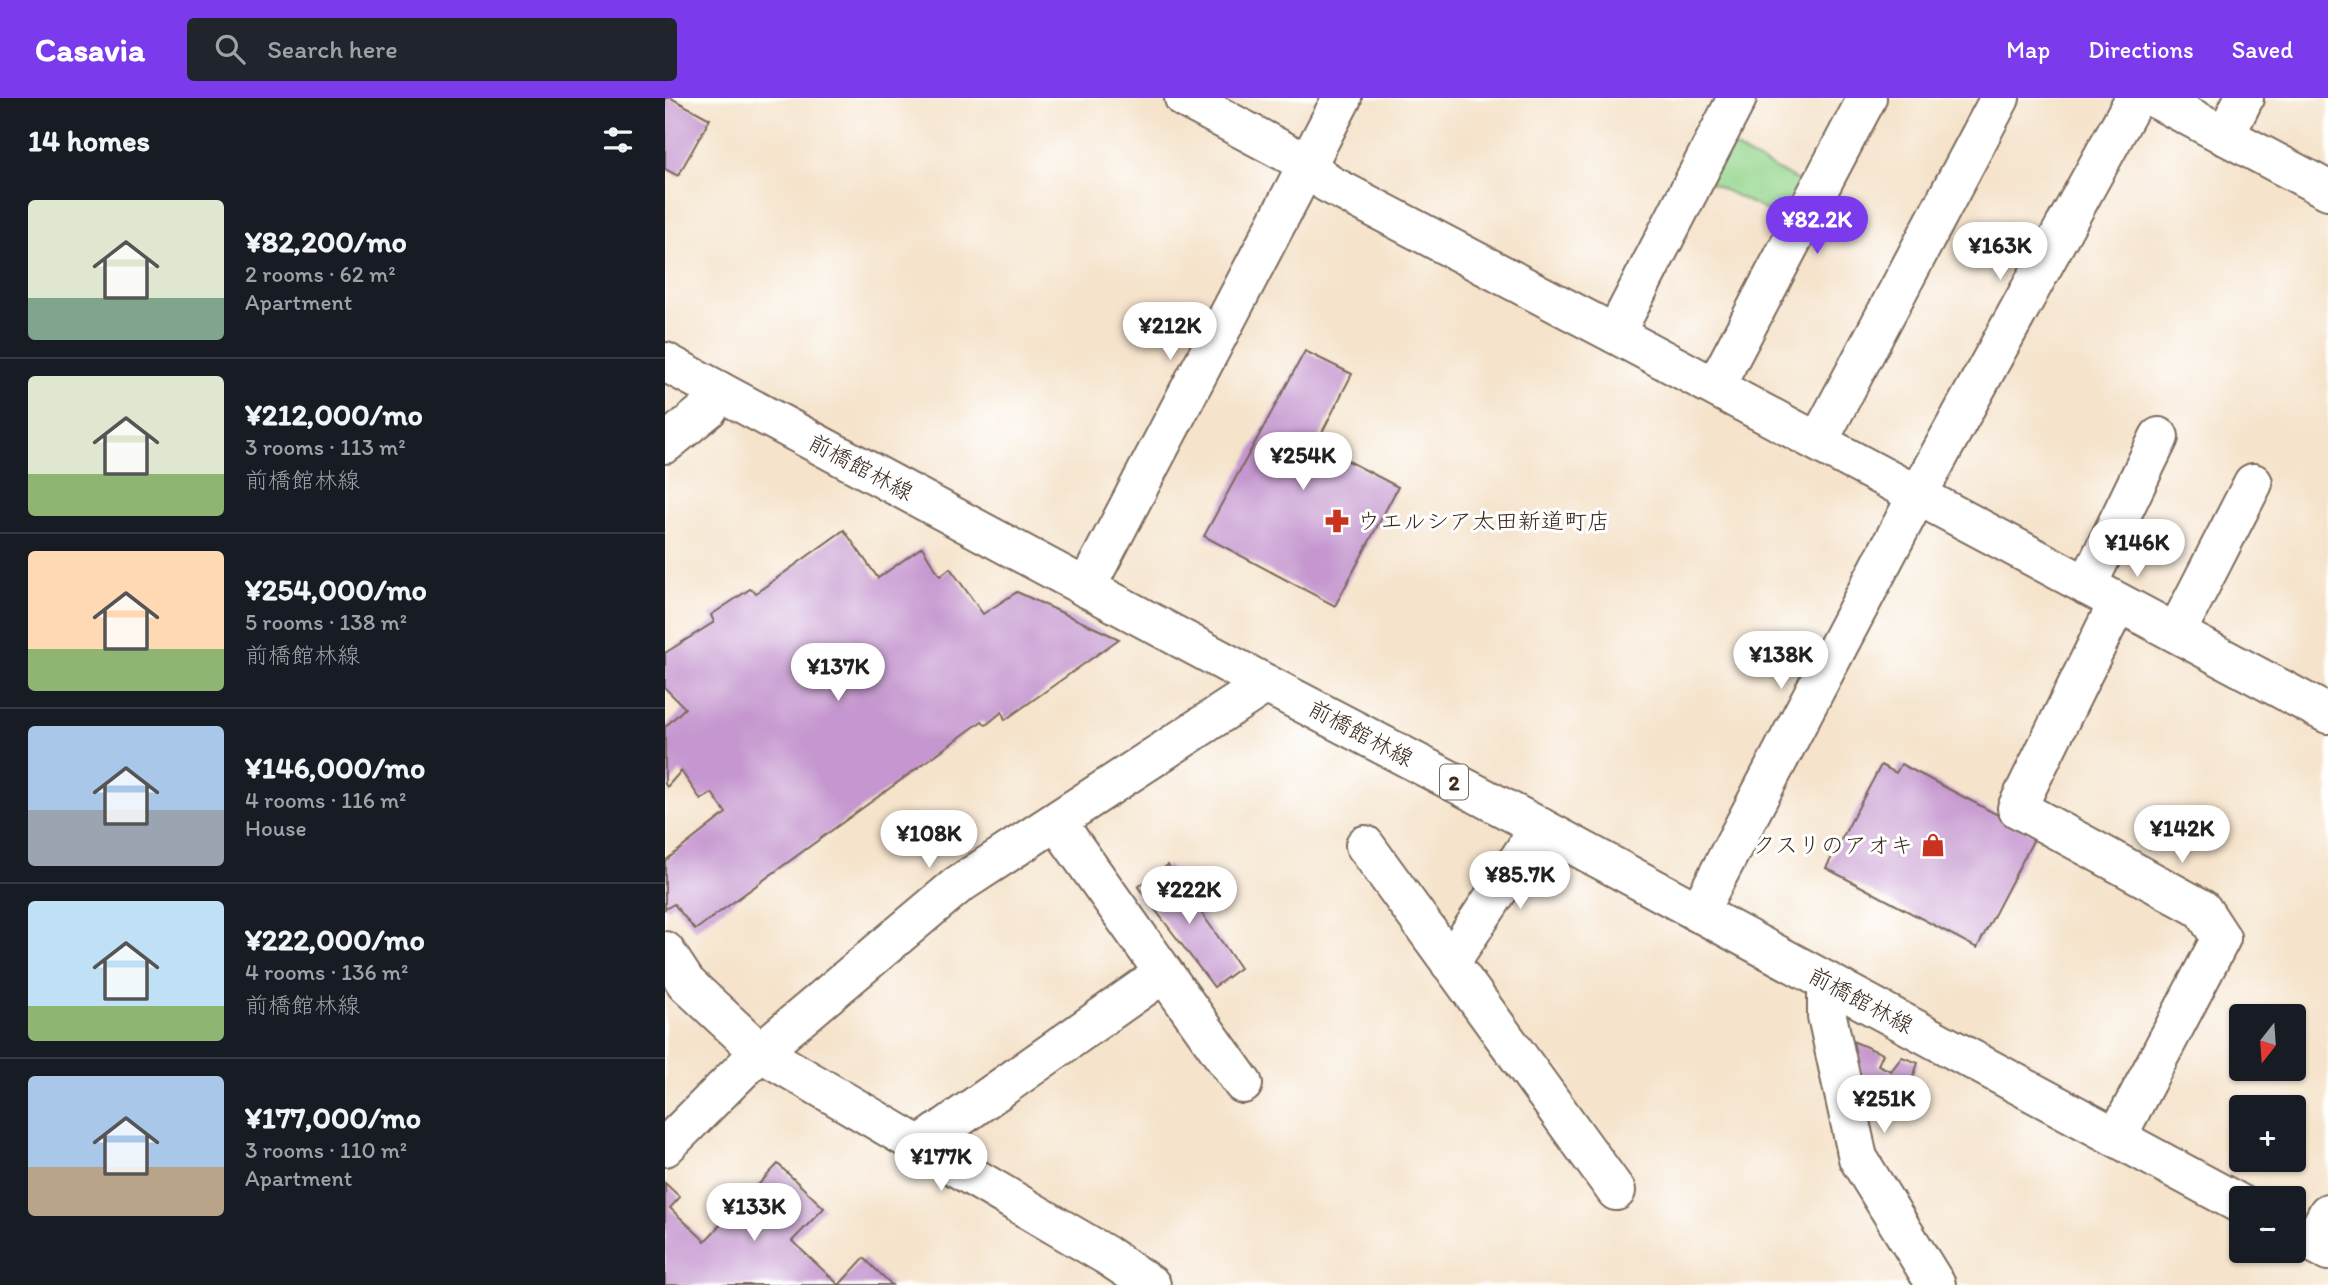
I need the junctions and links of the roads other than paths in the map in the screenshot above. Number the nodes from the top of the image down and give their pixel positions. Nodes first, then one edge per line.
1 (1184, 98) edge
2 (1342, 98) edge
3 (1737, 98) edge
4 (1867, 98) edge
5 (2000, 98) edge
6 (2135, 98) edge
7 (2154, 98) edge
8 (2245, 98) edge
9 (2225, 136) junction
10 (1306, 163) junction
11 (2328, 190) edge
12 (1615, 334) junction
13 (665, 362) edge
14 (1715, 387) junction
15 (719, 391) junction
16 (2159, 437) dead end
17 (1818, 442) junction
18 (665, 444) edge
19 (2253, 483) dead end
20 (1917, 496) junction
21 (1086, 588) junction
22 (2102, 594) junction
23 (2176, 633) junction
24 (1266, 684) junction
25 (2328, 714) edge
26 (1056, 821) junction
27 (1540, 827) junction
28 (1365, 845) dead end
29 (1698, 913) junction
30 (665, 951) edge
31 (1450, 963) junction
32 (1164, 973) junction
33 (1828, 982) junction
34 (761, 1052) junction
35 (1243, 1084) dead end
36 (2117, 1137) junction
37 (919, 1146) junction
38 (665, 1147) edge
39 (1616, 1192) dead end
40 (2229, 1198) edge
41 (1151, 1285) edge
42 (1937, 1285) edge

1 - 10 street
2 - 10 street
3 - 12 street
4 - 14 street
5 - 17 street
6 - 20 street
7 - 9 street
8 - 9 street
9 - 11 street
10 - 12 street
10 - 21 street
12 - 14 street
13 - 15 street, 前橋館林線 / 2
14 - 17 street
15 - 18 street
15 - 21 street, 前橋館林線 / 2
16 - 22 street
17 - 20 street
19 - 23 street
20 - 22 street
20 - 29 street
21 - 24 street, 前橋館林線 / 2
22 - 23 street
22 - 36 street
23 - 25 street
24 - 26 street
24 - 27 street, 前橋館林線 / 2
26 - 32 street
26 - 34 street
27 - 29 street, 前橋館林線 / 2
27 - 31 street
28 - 31 street
29 - 33 street, 前橋館林線 / 2
30 - 34 street
31 - 39 street
32 - 35 street
32 - 37 street
33 - 36 street, 前橋館林線 / 2
33 - 42 street
34 - 37 street
34 - 38 street
36 - 40 street, 前橋館林線 / 2
37 - 41 street

